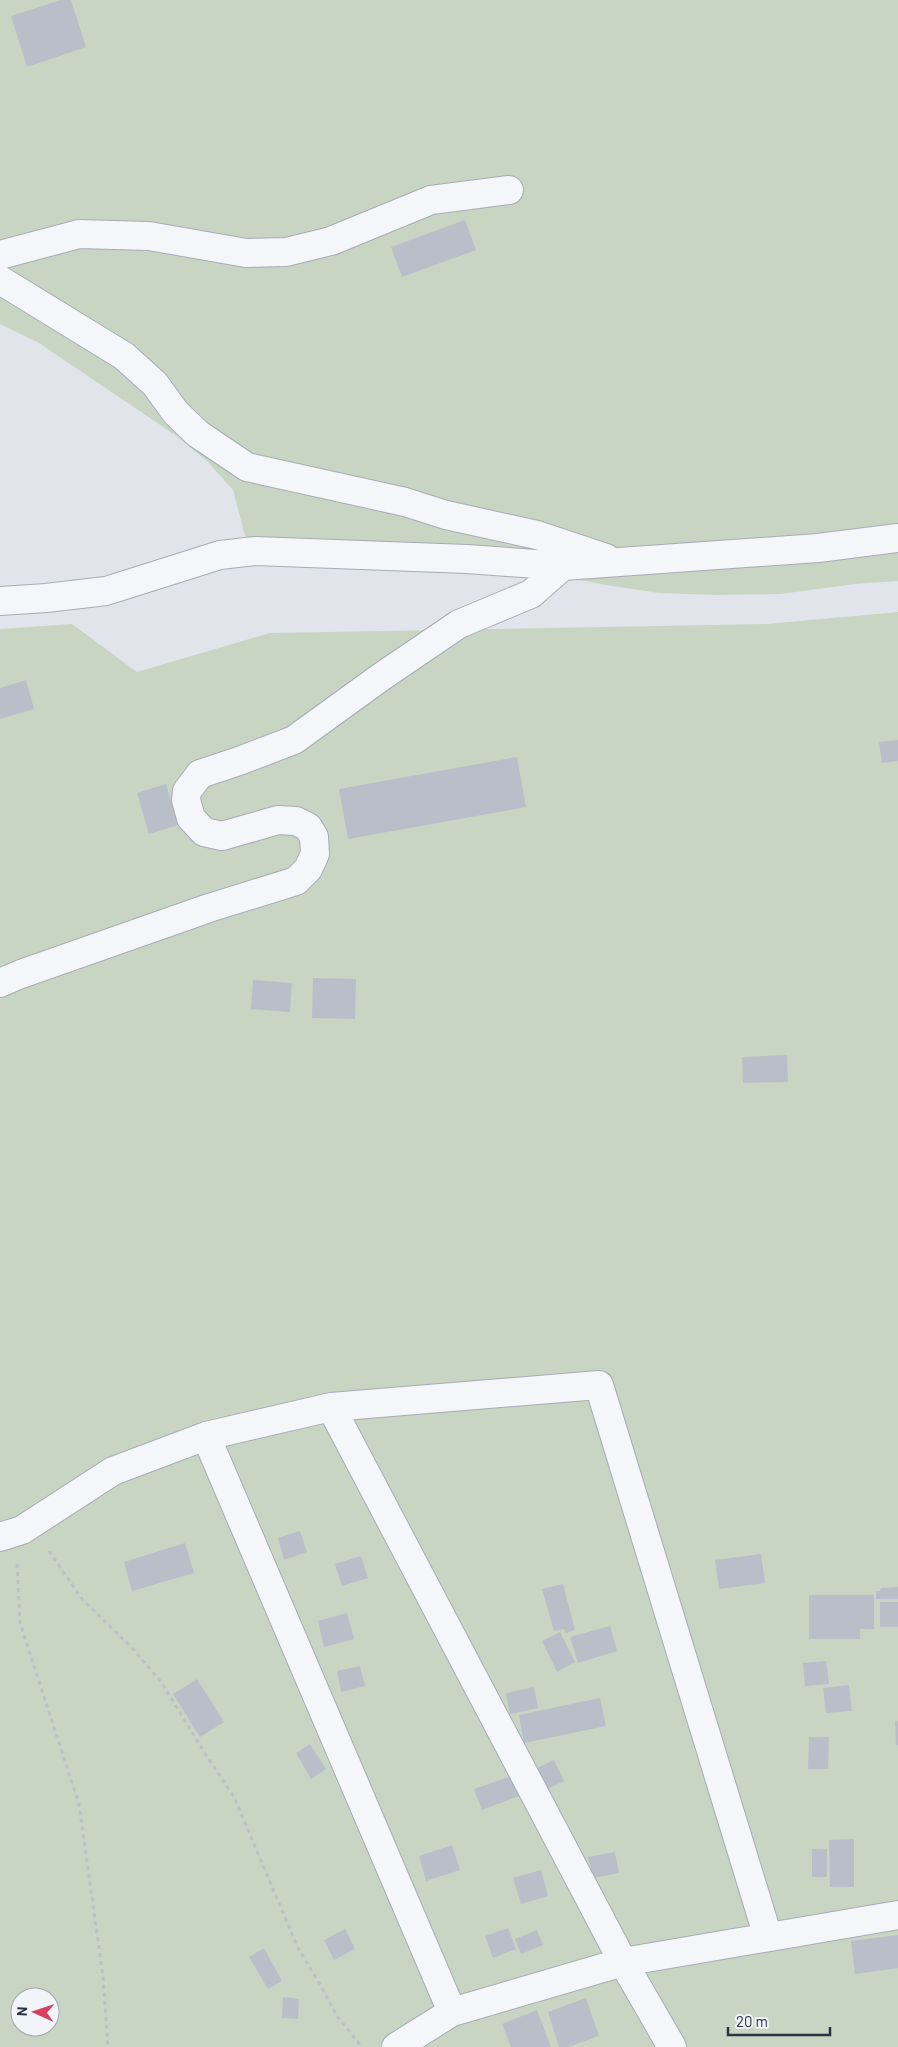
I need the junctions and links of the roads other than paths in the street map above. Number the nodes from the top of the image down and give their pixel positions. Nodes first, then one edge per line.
1 (509, 190) dead end
2 (0, 255) edge
3 (0, 280) edge
4 (898, 538) edge
5 (617, 562) junction
6 (563, 566) junction
7 (0, 601) edge
8 (0, 983) edge
9 (331, 1407) junction
10 (206, 1436) junction
11 (11, 1534) edge
12 (898, 1915) edge
13 (768, 1937) junction
14 (623, 1962) junction
15 (452, 2012) junction
16 (396, 2047) edge
17 (672, 2047) edge

1 - 2 street
3 - 5 street
4 - 5 street
5 - 6 street
6 - 7 street
6 - 8 street
9 - 10 street
9 - 13 street
9 - 14 street
10 - 11 street
10 - 15 street
12 - 13 street
13 - 14 street
14 - 15 street
14 - 17 street
15 - 16 street

